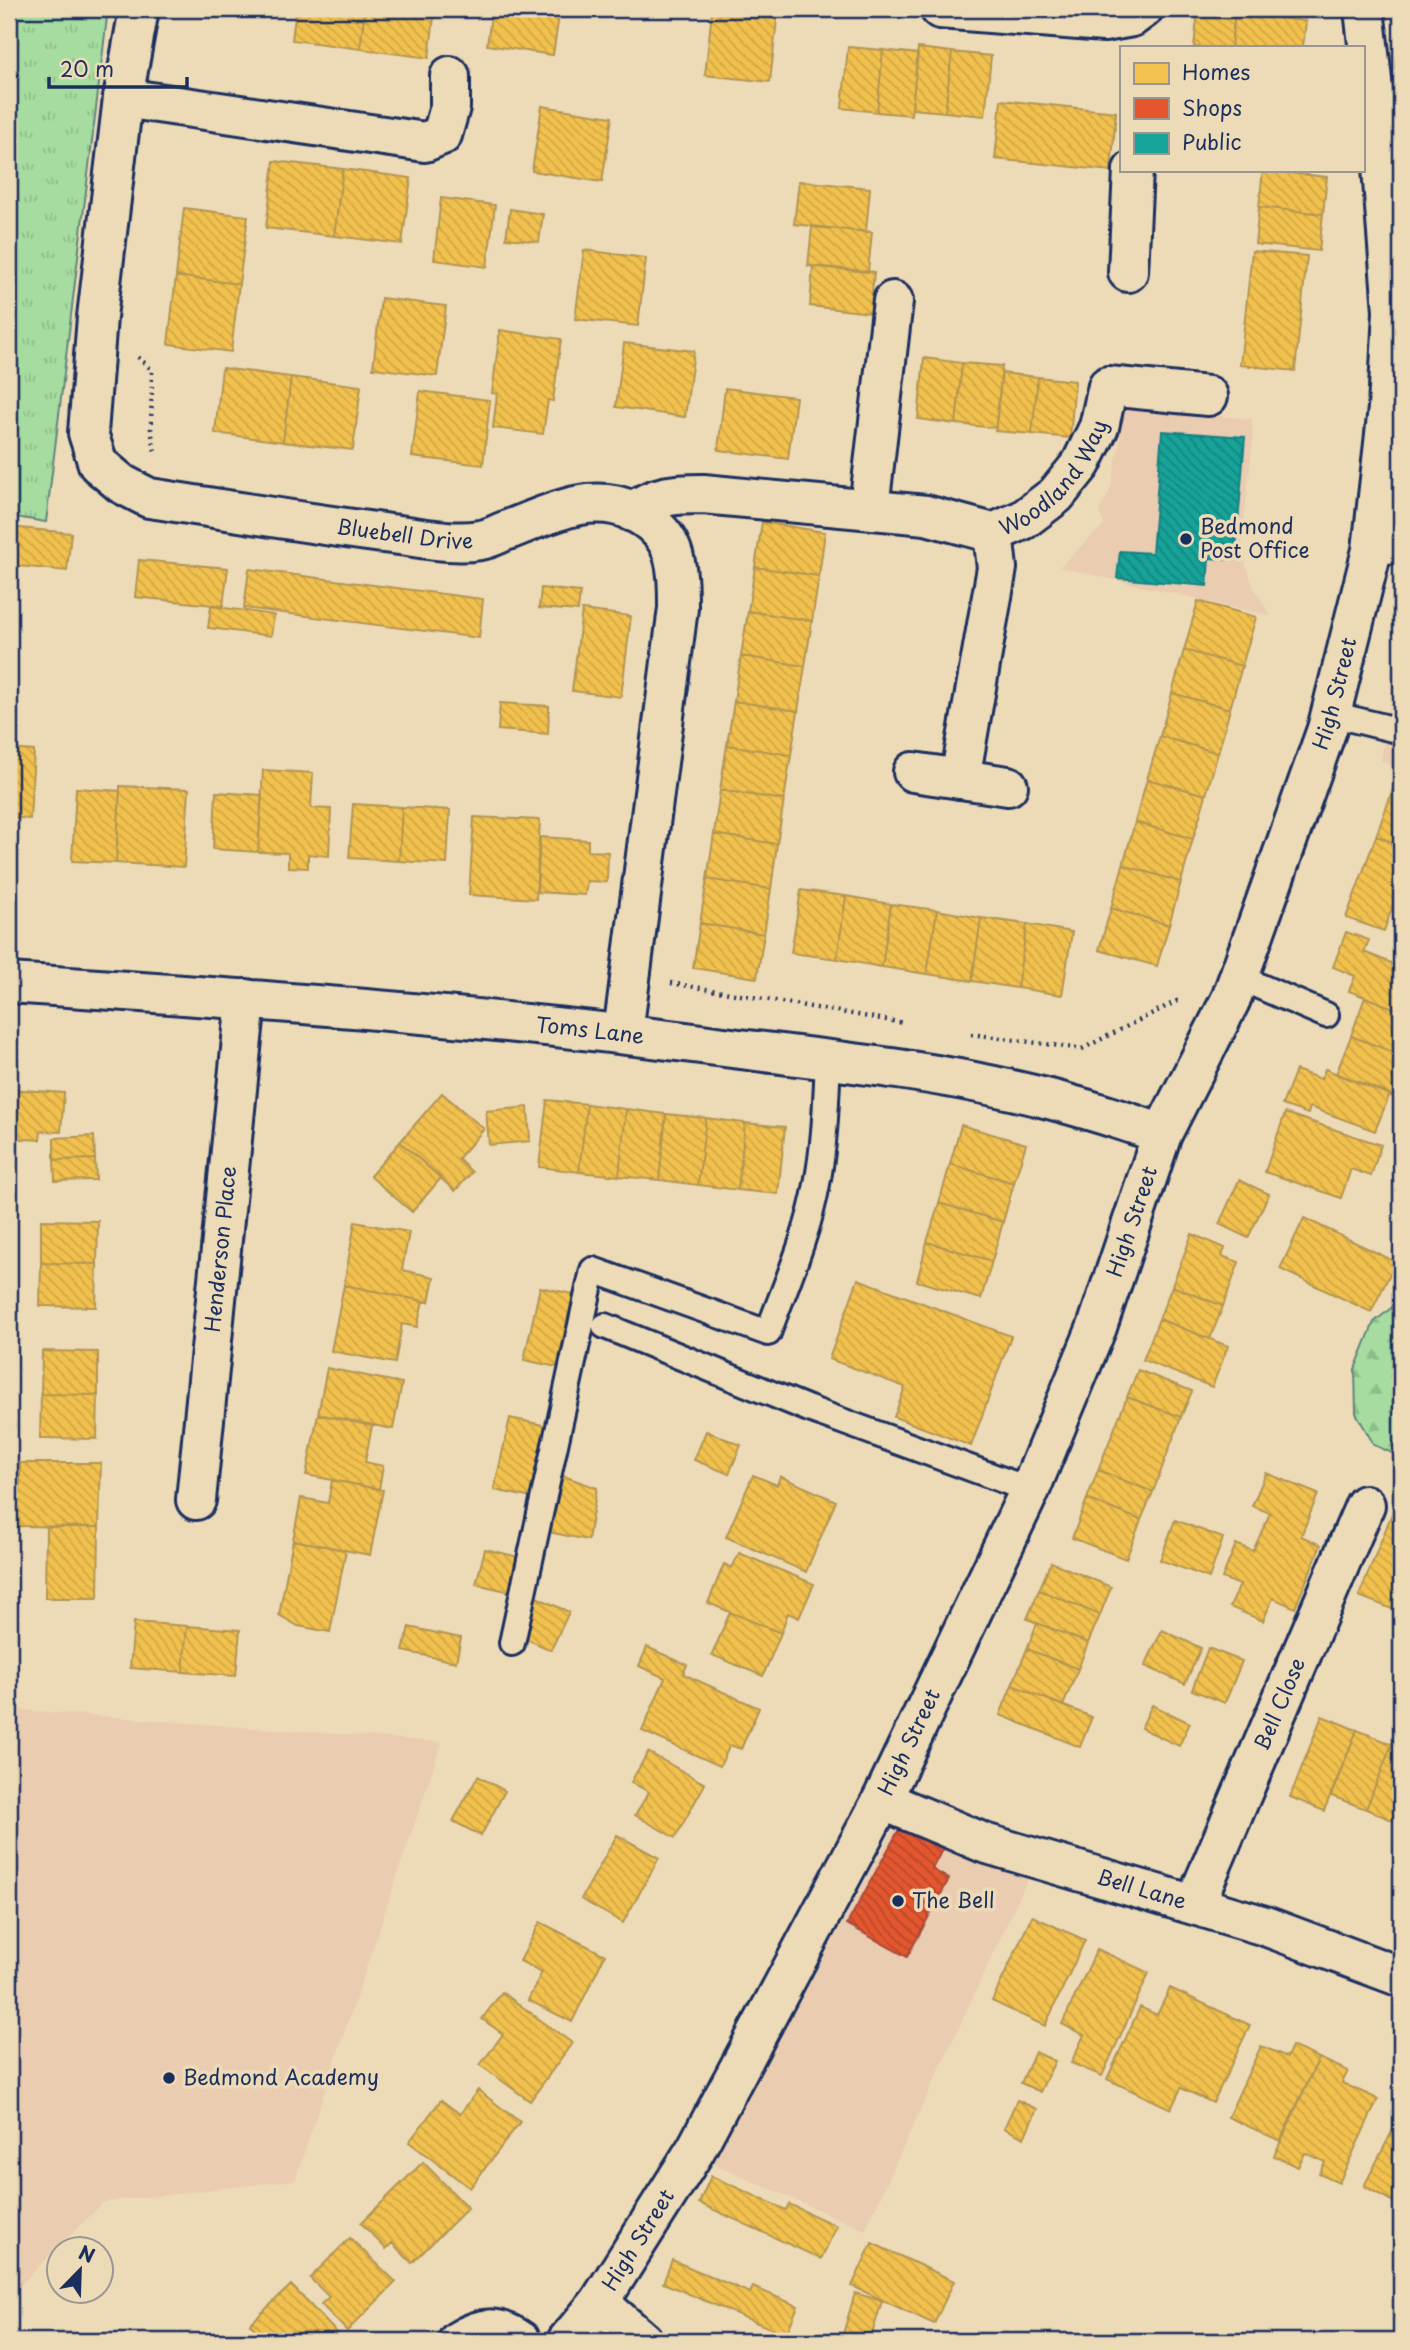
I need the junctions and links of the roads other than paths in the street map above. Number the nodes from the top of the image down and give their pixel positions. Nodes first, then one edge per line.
1 (139, 9) edge
2 (940, 9) edge
3 (1364, 9) edge
4 (1136, 24) edge
5 (450, 76) dead end
6 (123, 98) junction
7 (1133, 172) edge
8 (1128, 272) dead end
9 (893, 301) dead end
10 (1208, 396) dead end
11 (1395, 407) edge
12 (869, 508) junction
13 (632, 512) junction
14 (993, 533) junction
15 (1387, 550) edge
16 (1331, 714) junction
17 (1401, 730) edge
18 (913, 772) dead end
19 (960, 779) junction
20 (1008, 786) dead end
21 (1238, 977) junction
22 (9, 983) edge
23 (246, 999) junction
24 (1326, 1015) dead end
25 (623, 1033) junction
26 (828, 1060) junction
27 (1162, 1134) junction
28 (605, 1326) dead end
29 (1030, 1490) junction
30 (196, 1500) dead end
31 (1365, 1504) dead end
32 (512, 1643) dead end
33 (882, 1800) junction
34 (1195, 1904) junction
35 (1401, 1977) edge
36 (598, 2303) junction
37 (458, 2341) edge
38 (521, 2341) edge
39 (568, 2341) edge
40 (643, 2341) edge

1 - 6 street, Bluebell Drive
2 - 4 street
3 - 11 street, High Street
5 - 6 street
6 - 13 street, Bluebell Drive
7 - 8 street
9 - 12 street
10 - 14 street, Woodland Way
11 - 15 street, High Street
12 - 13 street, Woodland Way
12 - 14 street, Woodland Way
13 - 25 street, Bluebell Drive
14 - 19 street
15 - 16 street, High Street
16 - 17 lane
16 - 21 street, High Street
18 - 19 street
19 - 20 street
21 - 24 lane
21 - 27 street, High Street
22 - 23 street, Toms Lane
23 - 25 street, Toms Lane
23 - 30 street, Henderson Place
25 - 26 street, Toms Lane
26 - 27 street, Toms Lane
26 - 32 lane
27 - 29 street, High Street
28 - 29 lane
29 - 33 street, High Street
31 - 34 street, Bell Close
33 - 34 street, Bell Lane
33 - 36 street, High Street
34 - 35 street, Bell Lane
36 - 39 street, High Street
36 - 40 street
37 - 38 street

